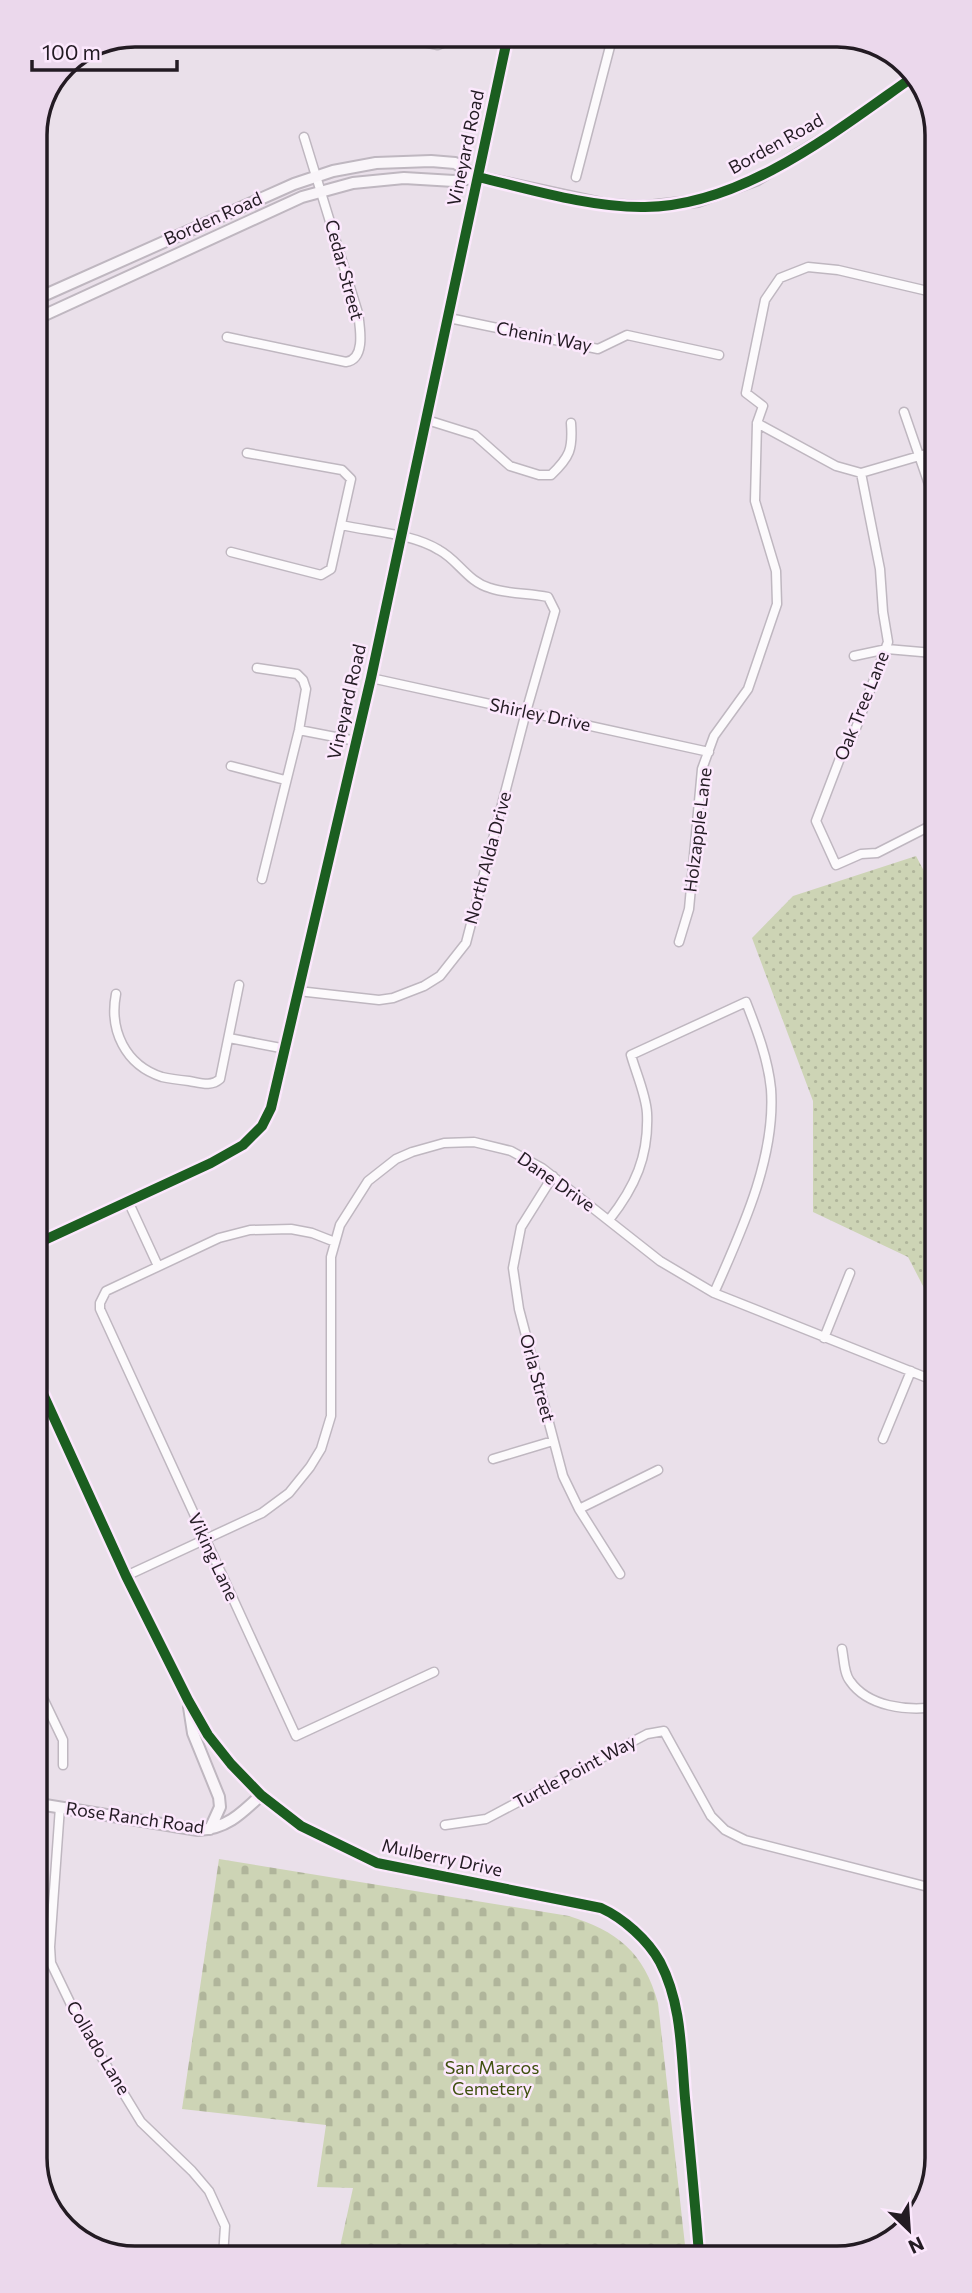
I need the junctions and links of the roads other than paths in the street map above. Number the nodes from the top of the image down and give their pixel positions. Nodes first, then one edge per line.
1 (505, 47) edge
2 (610, 47) edge
3 (907, 82) edge
4 (304, 137) dead end
5 (317, 176) junction
6 (478, 177) junction
7 (576, 177) dead end
8 (322, 191) junction
9 (925, 290) edge
10 (47, 294) edge
11 (47, 314) edge
12 (449, 318) junction
13 (227, 337) dead end
14 (719, 355) dead end
15 (904, 412) dead end
16 (427, 420) junction
17 (571, 423) dead end
18 (757, 423) junction
19 (247, 453) dead end
20 (925, 455) edge
21 (918, 457) junction
22 (861, 473) junction
23 (925, 475) edge
24 (341, 525) junction
25 (402, 537) junction
26 (231, 552) dead end
27 (887, 649) junction
28 (925, 652) edge
29 (854, 656) dead end
30 (257, 668) dead end
31 (371, 678) junction
32 (526, 712) junction
33 (299, 730) junction
34 (356, 741) junction
35 (709, 752) junction
36 (231, 766) dead end
37 (285, 780) junction
38 (925, 829) edge
39 (262, 878) dead end
40 (679, 942) dead end
41 (240, 985) dead end
42 (298, 991) junction
43 (116, 994) dead end
44 (229, 1038) junction
45 (286, 1049) junction
46 (553, 1176) junction
47 (128, 1201) junction
48 (609, 1220) junction
49 (47, 1239) edge
50 (335, 1242) junction
51 (158, 1266) junction
52 (850, 1273) dead end
53 (714, 1293) junction
54 (824, 1338) junction
55 (911, 1371) junction
56 (925, 1377) edge
57 (47, 1403) edge
58 (53, 1416) junction
59 (47, 1419) edge
60 (883, 1439) dead end
61 (553, 1441) junction
62 (493, 1459) dead end
63 (658, 1470) dead end
64 (579, 1509) junction
65 (205, 1538) junction
66 (620, 1574) dead end
67 (126, 1576) junction
68 (842, 1650) dead end
69 (434, 1672) dead end
70 (188, 1700) junction
71 (47, 1707) edge
72 (925, 1708) edge
73 (63, 1765) dead end
74 (261, 1796) junction
75 (47, 1805) edge
76 (60, 1807) junction
77 (445, 1825) dead end
78 (210, 1829) junction
79 (925, 1886) edge
80 (224, 2246) edge
81 (698, 2246) edge

1 - 6 main road, Vineyard Road
2 - 7 street
3 - 6 main road, Borden Road
4 - 5 street, Cedar Street
5 - 6 main road, Borden Road
5 - 8 street, Cedar Street
5 - 10 main road, Borden Road
6 - 8 main road, Borden Road
6 - 12 main road, Vineyard Road
8 - 11 main road, Borden Road
8 - 13 street, Cedar Street
9 - 18 street, Holzapple Lane
12 - 14 street, Chenin Way
12 - 16 main road, Vineyard Road
15 - 21 street
16 - 17 street
16 - 25 main road, Vineyard Road
18 - 22 street
18 - 35 street, Holzapple Lane
19 - 24 street
20 - 21 street
21 - 22 street
21 - 23 street
22 - 27 street, Oak Tree Lane
24 - 25 street
24 - 26 street
25 - 31 main road, Vineyard Road
25 - 32 street, North Alda Drive
27 - 28 street
27 - 29 street
27 - 38 street, Oak Tree Lane
30 - 33 street
31 - 32 street, Shirley Drive
31 - 34 main road, Vineyard Road
32 - 35 street, Shirley Drive
32 - 42 street, North Alda Drive
33 - 34 street
33 - 37 street
34 - 42 main road, Vineyard Road
35 - 40 street, Holzapple Lane
36 - 37 street
37 - 39 street
41 - 44 street
42 - 45 main road, Vineyard Road
43 - 44 street
44 - 45 street
45 - 47 main road, Vineyard Road
46 - 48 street, Dane Drive
46 - 50 street, Dane Drive
46 - 61 street, Orla Street
47 - 49 main road, Vineyard Road
47 - 51 street
48 - 53 street, Dane Drive
48 - 53 street
50 - 51 street, Viking Lane
50 - 65 street, Dane Drive
51 - 65 street, Viking Lane
52 - 54 street
53 - 54 street, Dane Drive
54 - 55 street, Dane Drive
55 - 56 street, Dane Drive
55 - 60 street
57 - 58 main road, Mulberry Drive
58 - 59 street
58 - 67 main road, Mulberry Drive
61 - 62 street
61 - 64 street, Orla Street
63 - 64 street
64 - 66 street, Orla Street
65 - 67 street, Dane Drive
65 - 69 street, Viking Lane
67 - 70 main road, Mulberry Drive
68 - 72 street
70 - 74 main road, Mulberry Drive
70 - 78 main road
71 - 73 street
74 - 78 main road, Rose Ranch Road
74 - 81 main road, Mulberry Drive
75 - 76 main road, Rose Ranch Road
76 - 78 main road, Rose Ranch Road
76 - 80 street, Collado Lane
77 - 79 street, Turtle Point Way

